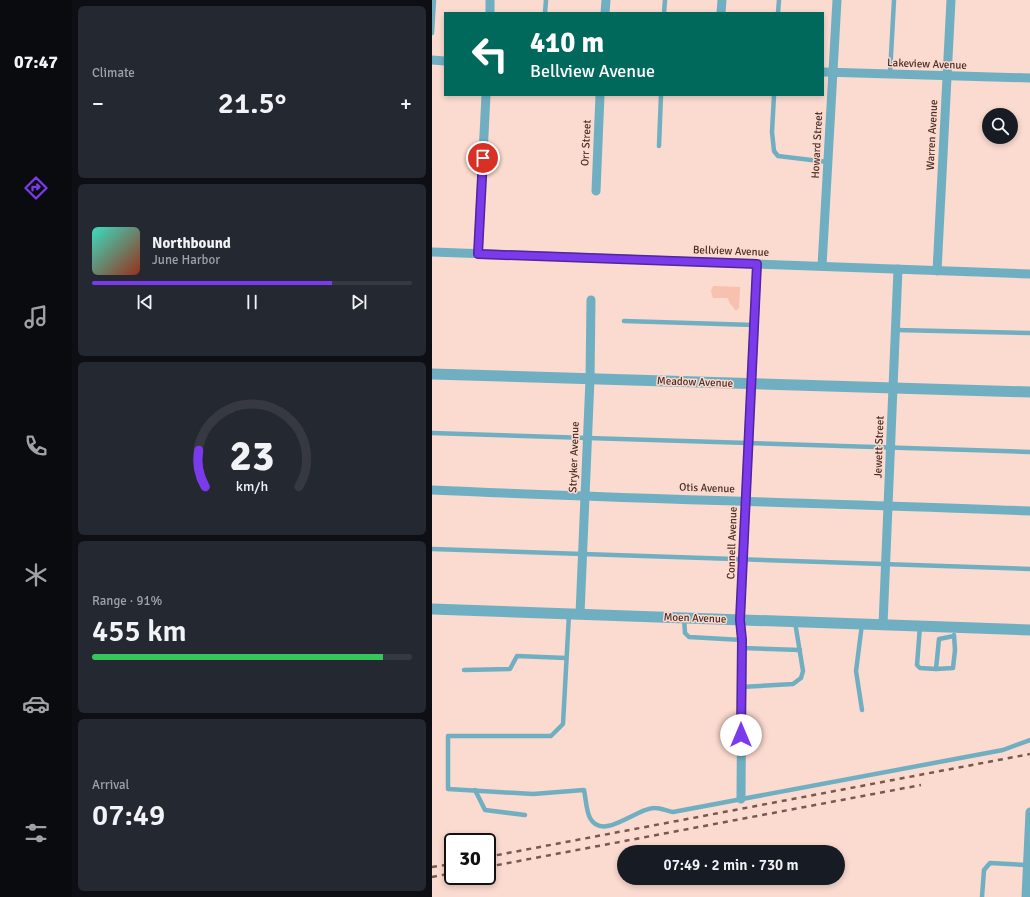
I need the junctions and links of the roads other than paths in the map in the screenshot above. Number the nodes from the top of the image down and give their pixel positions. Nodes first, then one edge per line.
1 (434, 0) edge
2 (490, 0) edge
3 (546, 0) edge
4 (606, 0) edge
5 (665, 0) edge
6 (722, 0) edge
7 (779, 0) edge
8 (837, 0) edge
9 (894, 0) edge
10 (951, 0) edge
11 (490, 12) edge
12 (545, 12) edge
13 (605, 12) edge
14 (664, 12) edge
15 (721, 12) edge
16 (778, 12) edge
17 (432, 33) edge
18 (432, 60) edge
19 (444, 61) edge
20 (824, 72) edge
21 (833, 72) junction
22 (890, 74) junction
23 (947, 76) junction
24 (1030, 78) edge
25 (486, 96) edge
26 (600, 96) edge
27 (661, 96) edge
28 (774, 96) edge
29 (659, 146) dead end
30 (828, 162) junction
31 (596, 191) dead end
32 (432, 252) edge
33 (478, 254) junction
34 (757, 264) junction
35 (822, 266) junction
36 (898, 269) junction
37 (937, 271) junction
38 (1030, 274) edge
39 (591, 300) dead end
40 (624, 321) dead end
41 (754, 326) junction
42 (896, 330) junction
43 (1030, 333) edge
44 (432, 374) edge
45 (590, 379) junction
46 (751, 384) junction
47 (893, 388) junction
48 (1030, 392) edge
49 (432, 433) edge
50 (587, 438) junction
51 (748, 443) junction
52 (891, 448) junction
53 (1030, 452) edge
54 (432, 490) edge
55 (585, 497) junction
56 (746, 501) junction
57 (889, 505) junction
58 (1030, 511) edge
59 (432, 549) edge
60 (582, 554) junction
61 (743, 560) junction
62 (886, 564) junction
63 (1030, 569) edge
64 (432, 609) edge
65 (574, 614) junction
66 (684, 618) junction
67 (740, 620) junction
68 (795, 622) junction
69 (862, 624) junction
70 (883, 625) junction
71 (920, 626) junction
72 (1030, 630) edge
73 (955, 632) junction
74 (742, 644) junction
75 (800, 650) junction
76 (566, 658) junction
77 (464, 670) dead end
78 (936, 670) junction
79 (741, 687) junction
80 (862, 710) dead end
81 (1030, 740) edge
82 (475, 790) junction
83 (741, 799) junction
84 (1030, 812) edge
85 (525, 815) dead end
86 (1027, 865) junction
87 (982, 897) edge
88 (1026, 897) edge

1 - 17 lane
2 - 11 street
3 - 12 lane
4 - 13 street
5 - 14 lane
6 - 15 street
7 - 16 lane
8 - 21 street, Howard Street
9 - 22 lane
10 - 23 street, Warren Avenue
18 - 19 street
20 - 21 street, Lakeview Avenue
21 - 22 street, Lakeview Avenue
21 - 30 street, Howard Street
22 - 23 street, Lakeview Avenue
23 - 24 street, Lakeview Avenue
23 - 37 street, Warren Avenue
25 - 33 street
26 - 31 street, Orr Street
27 - 29 lane
28 - 30 lane
30 - 35 street, Howard Street
32 - 33 street, Bellview Avenue
33 - 34 street, Bellview Avenue
34 - 35 street, Bellview Avenue
34 - 41 street, Connell Avenue
35 - 36 street, Bellview Avenue
36 - 37 street, Bellview Avenue
36 - 42 street, Jewett Street
37 - 38 street, Bellview Avenue
39 - 45 street, Stryker Avenue
40 - 41 lane
41 - 46 street, Connell Avenue
42 - 43 lane
42 - 47 street, Jewett Street
44 - 45 street, Meadow Avenue
45 - 46 street, Meadow Avenue
45 - 50 street, Stryker Avenue
46 - 47 street, Meadow Avenue
46 - 51 street, Connell Avenue
47 - 48 street, Meadow Avenue
47 - 52 street, Jewett Street
49 - 50 lane
50 - 51 lane
50 - 55 street, Stryker Avenue
51 - 52 lane
51 - 56 street, Connell Avenue
52 - 53 lane
52 - 57 street, Jewett Street
54 - 55 street, Otis Avenue
55 - 56 street, Otis Avenue
55 - 60 street, Stryker Avenue
56 - 57 street, Otis Avenue
56 - 61 street, Connell Avenue
57 - 58 street, Otis Avenue
57 - 62 street, Jewett Street
59 - 60 lane
60 - 61 lane
60 - 65 street, Stryker Avenue
61 - 62 lane
61 - 67 street, Connell Avenue
62 - 63 lane
62 - 70 street, Jewett Street
64 - 65 street, Moen Avenue
65 - 66 street, Moen Avenue
65 - 76 lane
66 - 67 street, Moen Avenue
66 - 74 lane
67 - 68 street, Moen Avenue
67 - 74 street, Connell Avenue
68 - 69 street, Moen Avenue
68 - 75 lane
69 - 70 street, Moen Avenue
69 - 80 lane
70 - 71 street, Moen Avenue
71 - 73 street, Moen Avenue
71 - 78 lane
72 - 73 street, Moen Avenue
73 - 78 lane
73 - 78 lane
74 - 75 lane
74 - 79 street, Connell Avenue
75 - 79 lane
76 - 77 lane
76 - 82 lane
79 - 83 street, Connell Avenue
81 - 83 lane
82 - 83 lane
82 - 85 lane
84 - 86 street
86 - 87 lane
86 - 88 street

